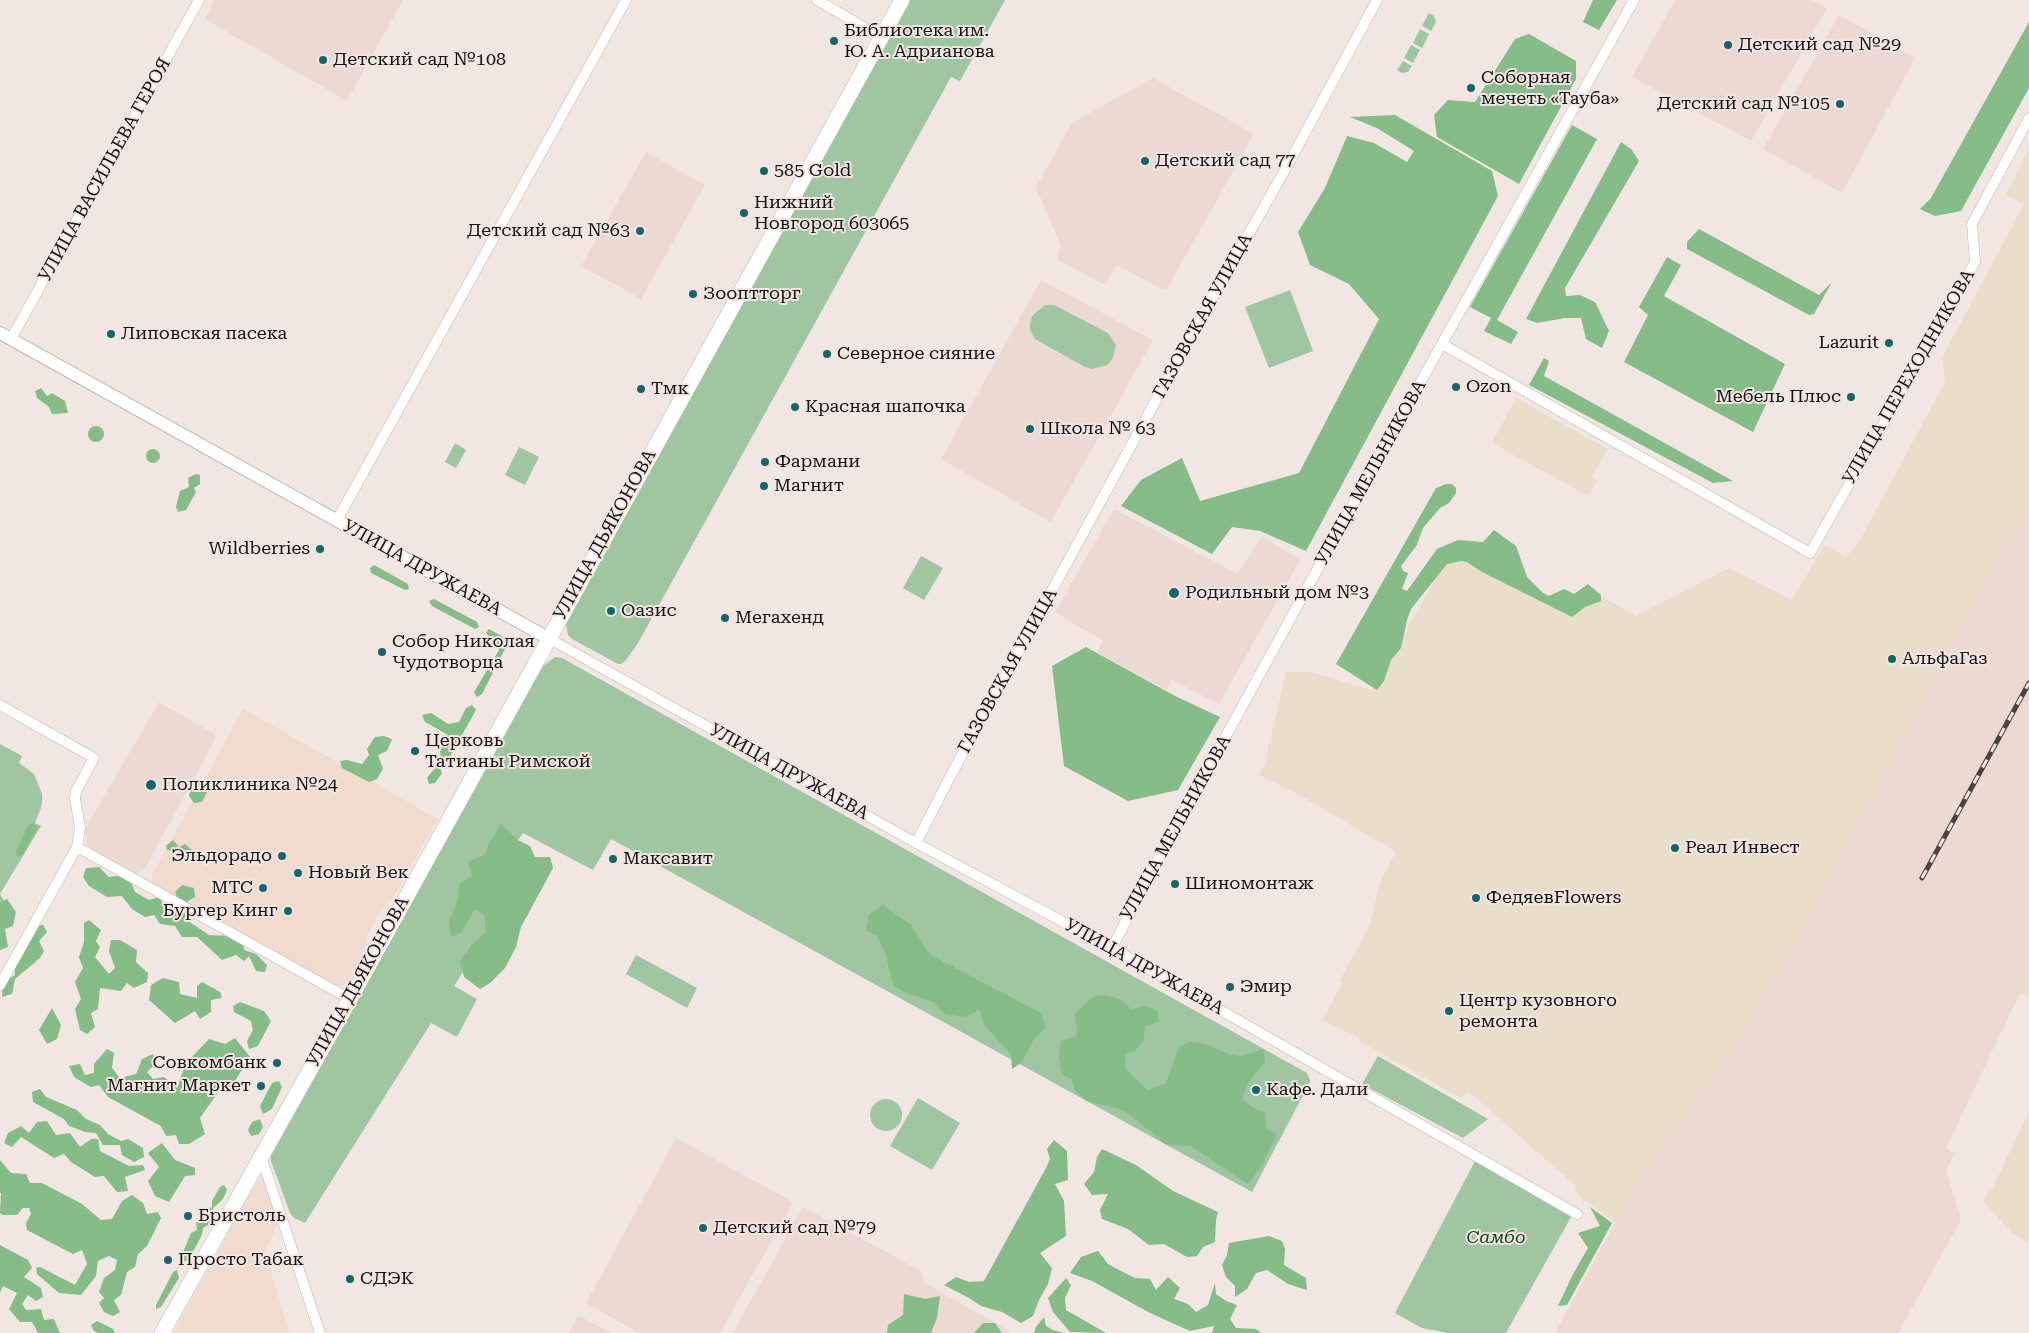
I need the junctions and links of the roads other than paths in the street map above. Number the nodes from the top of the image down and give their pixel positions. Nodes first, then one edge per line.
1 (199, 0) edge
2 (626, 0) edge
3 (817, 0) edge
4 (902, 0) edge
5 (1377, 0) edge
6 (1634, 0) edge
7 (881, 37) junction
8 (2029, 118) edge
9 (0, 333) edge
10 (11, 339) junction
11 (1442, 344) junction
12 (337, 520) junction
13 (548, 638) junction
14 (0, 705) edge
15 (916, 843) junction
16 (77, 847) junction
17 (1112, 948) junction
18 (0, 984) edge
19 (350, 999) junction
20 (261, 1156) junction
21 (1577, 1214) dead end
22 (162, 1333) edge
23 (320, 1333) edge

1 - 10 street, УЛИЦА ВАСИЛЬЕВА ГЕРОЯ
2 - 12 street
3 - 7 street
4 - 7 main road, УЛИЦА ДЬЯКОНОВА
5 - 15 street, ГАЗОВСКАЯ УЛИЦА
6 - 11 street, УЛИЦА МЕЛЬНИКОВА
7 - 13 main road, УЛИЦА ДЬЯКОНОВА
8 - 11 street, УЛИЦА ПЕРЕХОДНИКОВА
9 - 10 street, УЛИЦА ДРУЖАЕВА
10 - 12 street, УЛИЦА ДРУЖАЕВА
11 - 17 street, УЛИЦА МЕЛЬНИКОВА
12 - 13 street, УЛИЦА ДРУЖАЕВА
13 - 15 street, УЛИЦА ДРУЖАЕВА
13 - 19 main road, УЛИЦА ДЬЯКОНОВА
14 - 16 street
15 - 17 street, УЛИЦА ДРУЖАЕВА
16 - 18 street
16 - 19 street
17 - 21 street, УЛИЦА ДРУЖАЕВА
19 - 20 main road, УЛИЦА ДЬЯКОНОВА
20 - 22 main road, УЛИЦА ДЬЯКОНОВА
20 - 23 street

